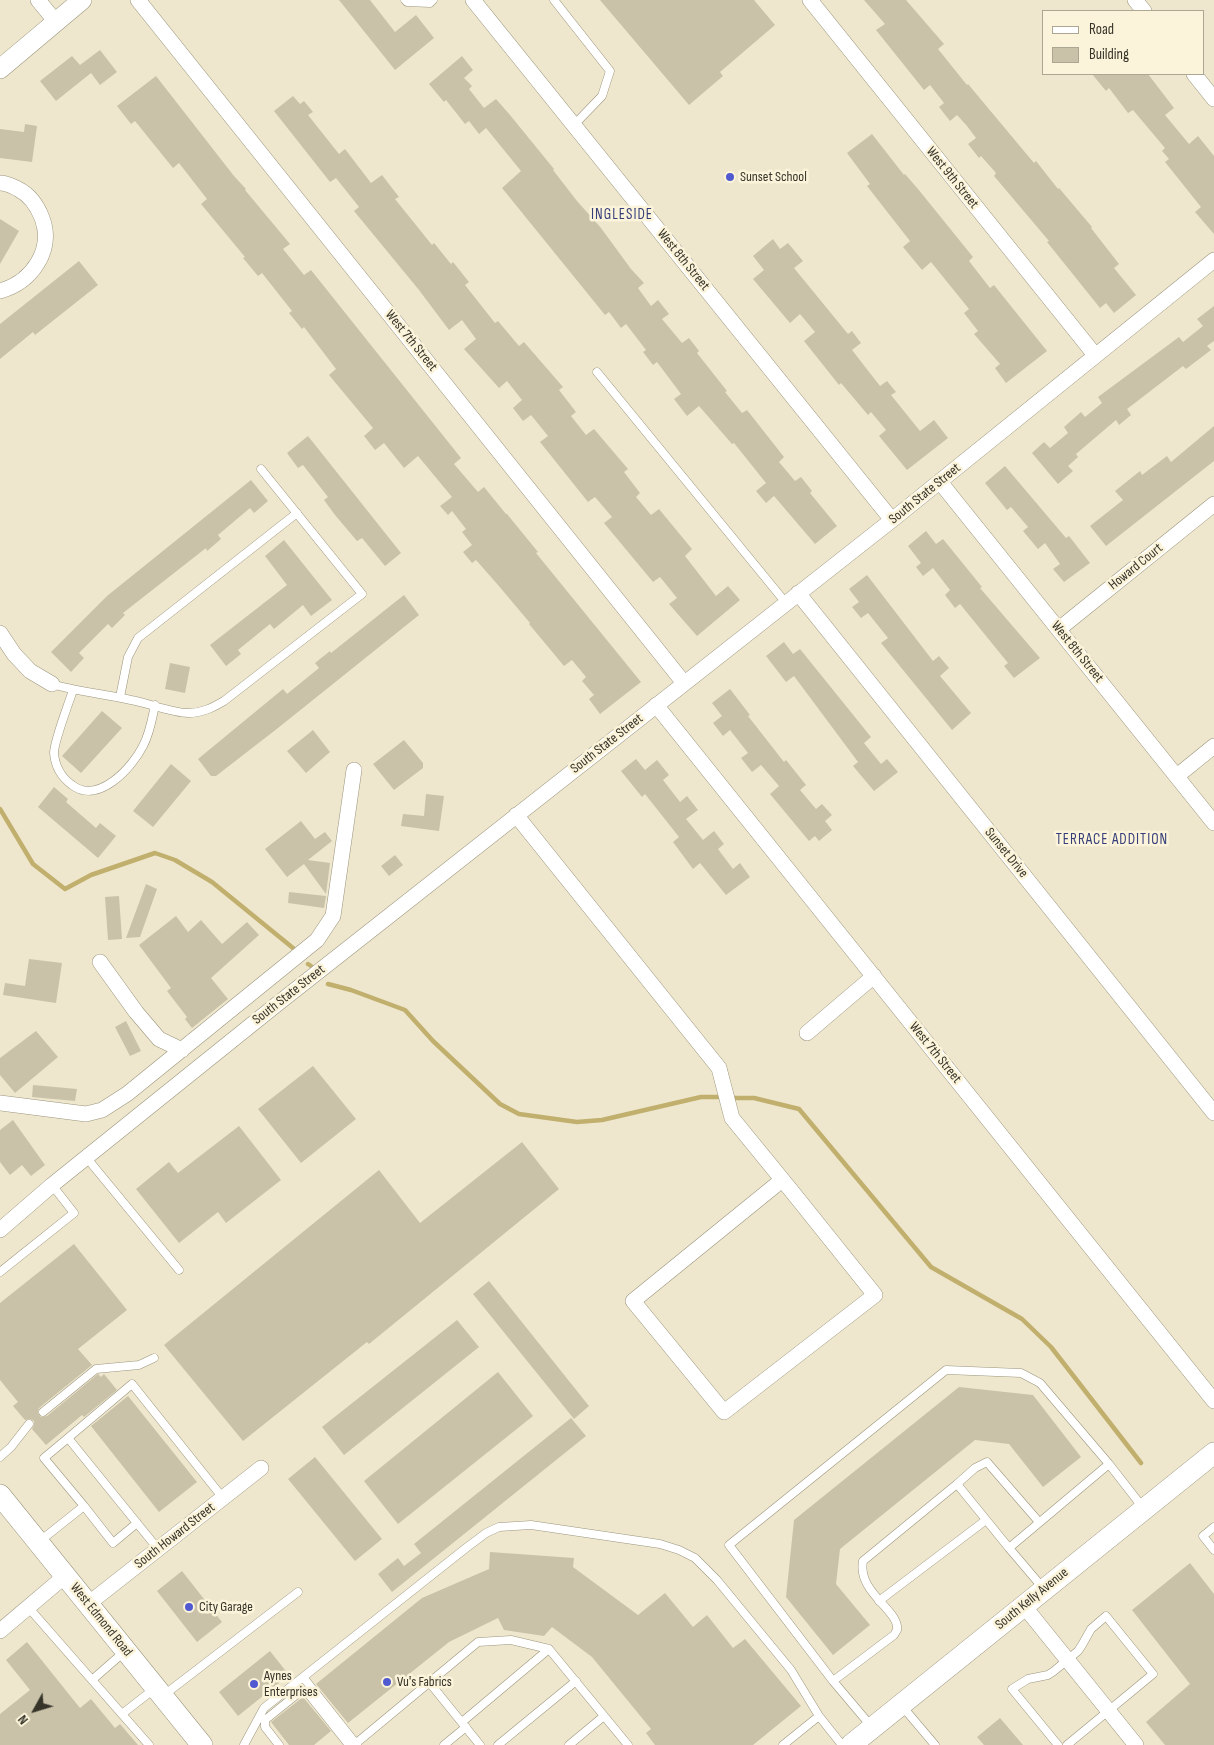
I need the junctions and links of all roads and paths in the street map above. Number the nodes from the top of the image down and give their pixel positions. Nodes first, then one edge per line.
1 (38, 0) edge
2 (82, 0) edge
3 (138, 0) edge
4 (405, 0) edge
5 (433, 0) edge
6 (473, 0) edge
7 (554, 0) edge
8 (810, 0) edge
9 (1135, 0) edge
10 (1143, 10) edge
11 (56, 22) junction
12 (0, 69) edge
13 (1195, 75) edge
14 (1214, 99) edge
15 (574, 125) junction
16 (0, 183) edge
17 (1214, 260) edge
18 (0, 291) edge
19 (1094, 355) junction
20 (597, 372) dead end
21 (261, 469) dead end
22 (940, 482) junction
23 (1214, 504) edge
24 (297, 513) junction
25 (892, 520) junction
26 (798, 593) junction
27 (786, 603) junction
28 (1059, 629) junction
29 (0, 633) edge
30 (684, 683) junction
31 (52, 684) joint
32 (73, 690) junction
33 (120, 697) junction
34 (155, 705) junction
35 (656, 705) junction
36 (1214, 746) edge
37 (354, 770) dead end
38 (1177, 776) junction
39 (516, 815) junction
40 (1214, 823) edge
41 (100, 962) dead end
42 (874, 976) junction
43 (258, 988) junction
44 (276, 1005) junction
45 (807, 1033) dead end
46 (182, 1050) junction
47 (0, 1104) edge
48 (1214, 1113) edge
49 (86, 1157) junction
50 (782, 1180) junction
51 (52, 1185) junction
52 (0, 1230) edge
53 (179, 1270) dead end
54 (0, 1272) edge
55 (154, 1358) dead end
56 (1214, 1401) edge
57 (43, 1412) dead end
58 (29, 1424) dead end
59 (68, 1438) junction
60 (1214, 1453) edge
61 (0, 1457) edge
62 (1109, 1464) junction
63 (261, 1468) dead end
64 (957, 1484) junction
65 (0, 1495) edge
66 (223, 1498) junction
67 (84, 1506) junction
68 (1144, 1509) junction
69 (986, 1520) junction
70 (1038, 1522) junction
71 (137, 1523) junction
72 (1214, 1526) edge
73 (38, 1542) junction
74 (1009, 1548) junction
75 (158, 1549) junction
76 (1214, 1550) edge
77 (65, 1576) junction
78 (1044, 1589) junction
79 (298, 1592) dead end
80 (878, 1601) junction
81 (88, 1604) junction
82 (1024, 1606) junction
83 (28, 1607) junction
84 (0, 1631) edge
85 (549, 1649) junction
86 (126, 1651) junction
87 (1067, 1661) junction
88 (303, 1677) junction
89 (92, 1680) junction
90 (576, 1681) junction
91 (833, 1681) junction
92 (429, 1682) junction
93 (159, 1692) junction
94 (901, 1704) junction
95 (1109, 1712) junction
96 (122, 1714) junction
97 (604, 1716) junction
98 (819, 1716) junction
99 (464, 1725) junction
100 (873, 1727) junction
101 (149, 1745) edge
102 (202, 1745) edge
103 (244, 1745) edge
104 (279, 1745) edge
105 (354, 1745) edge
106 (444, 1745) edge
107 (480, 1745) edge
108 (498, 1745) edge
109 (570, 1745) edge
110 (628, 1745) edge
111 (783, 1745) edge
112 (842, 1745) edge
113 (851, 1745) edge
114 (935, 1745) edge
115 (1058, 1745) edge
116 (1067, 1745) edge
117 (1136, 1745) edge

1 - 11 street
2 - 11 street
3 - 30 street, West 7th Street
4 - 5 lane
6 - 15 street, West 8th Street
7 - 15 lane
8 - 19 street, West 9th Street
9 - 10 street
11 - 12 street
13 - 14 street
15 - 25 street, West 8th Street
16 - 18 street
17 - 19 street, South State Street
19 - 22 street, South State Street
20 - 27 lane
21 - 24 lane
22 - 25 street, South State Street
22 - 28 street, West 8th Street
23 - 28 street, Howard Court
24 - 33 lane
24 - 34 lane
25 - 26 street, South State Street
26 - 27 street, South State Street
26 - 48 street, Sunset Drive
27 - 30 street, South State Street
28 - 38 street, West 8th Street
29 - 31 street
30 - 35 street, South State Street
31 - 32 lane
32 - 33 lane
32 - 34 lane
33 - 34 lane
35 - 39 street, South State Street
35 - 42 street, West 7th Street
36 - 38 street
37 - 43 street
38 - 40 street, West 8th Street
39 - 44 street, South State Street
39 - 50 street
41 - 46 street
42 - 45 street
42 - 56 street, West 7th Street
43 - 44 street
43 - 46 street
44 - 49 street, South State Street
46 - 47 street
49 - 51 street, South State Street
49 - 53 lane
50 - 50 street
51 - 52 street, South State Street
51 - 54 lane
55 - 57 lane
58 - 61 lane
59 - 66 lane
59 - 67 lane
59 - 71 lane
60 - 68 main road, South Kelly Avenue
62 - 68 lane
62 - 70 lane
62 - 91 lane
63 - 66 street, South Howard Street
64 - 69 lane
64 - 70 lane
64 - 80 lane
65 - 73 main road, West Edmond Road
66 - 75 street, South Howard Street
67 - 71 lane
67 - 73 lane
68 - 78 main road, South Kelly Avenue
69 - 74 lane
69 - 80 lane
70 - 74 lane
71 - 75 lane
72 - 76 lane
73 - 77 main road, West Edmond Road
74 - 78 lane
75 - 81 street, South Howard Street
77 - 81 main road, West Edmond Road
77 - 83 street
78 - 82 main road, South Kelly Avenue
79 - 93 lane
80 - 91 lane
81 - 86 main road, West Edmond Road
82 - 87 street
82 - 94 main road, South Kelly Avenue
83 - 84 street
83 - 89 lane
85 - 90 lane
85 - 92 lane
85 - 99 lane
86 - 89 lane
86 - 93 main road, West Edmond Road
87 - 95 street
87 - 95 lane
87 - 115 lane
88 - 98 lane
88 - 103 lane
88 - 105 lane
89 - 96 lane
90 - 97 lane
90 - 108 lane
91 - 100 lane
92 - 99 lane
92 - 105 lane
93 - 96 lane
93 - 102 main road, West Edmond Road
94 - 100 main road, South Kelly Avenue
94 - 114 lane
95 - 116 lane
95 - 117 street
96 - 101 lane
97 - 109 lane
97 - 110 lane
98 - 111 lane
98 - 112 lane
99 - 106 lane
99 - 107 lane
100 - 113 main road, South Kelly Avenue
104 - 105 lane

